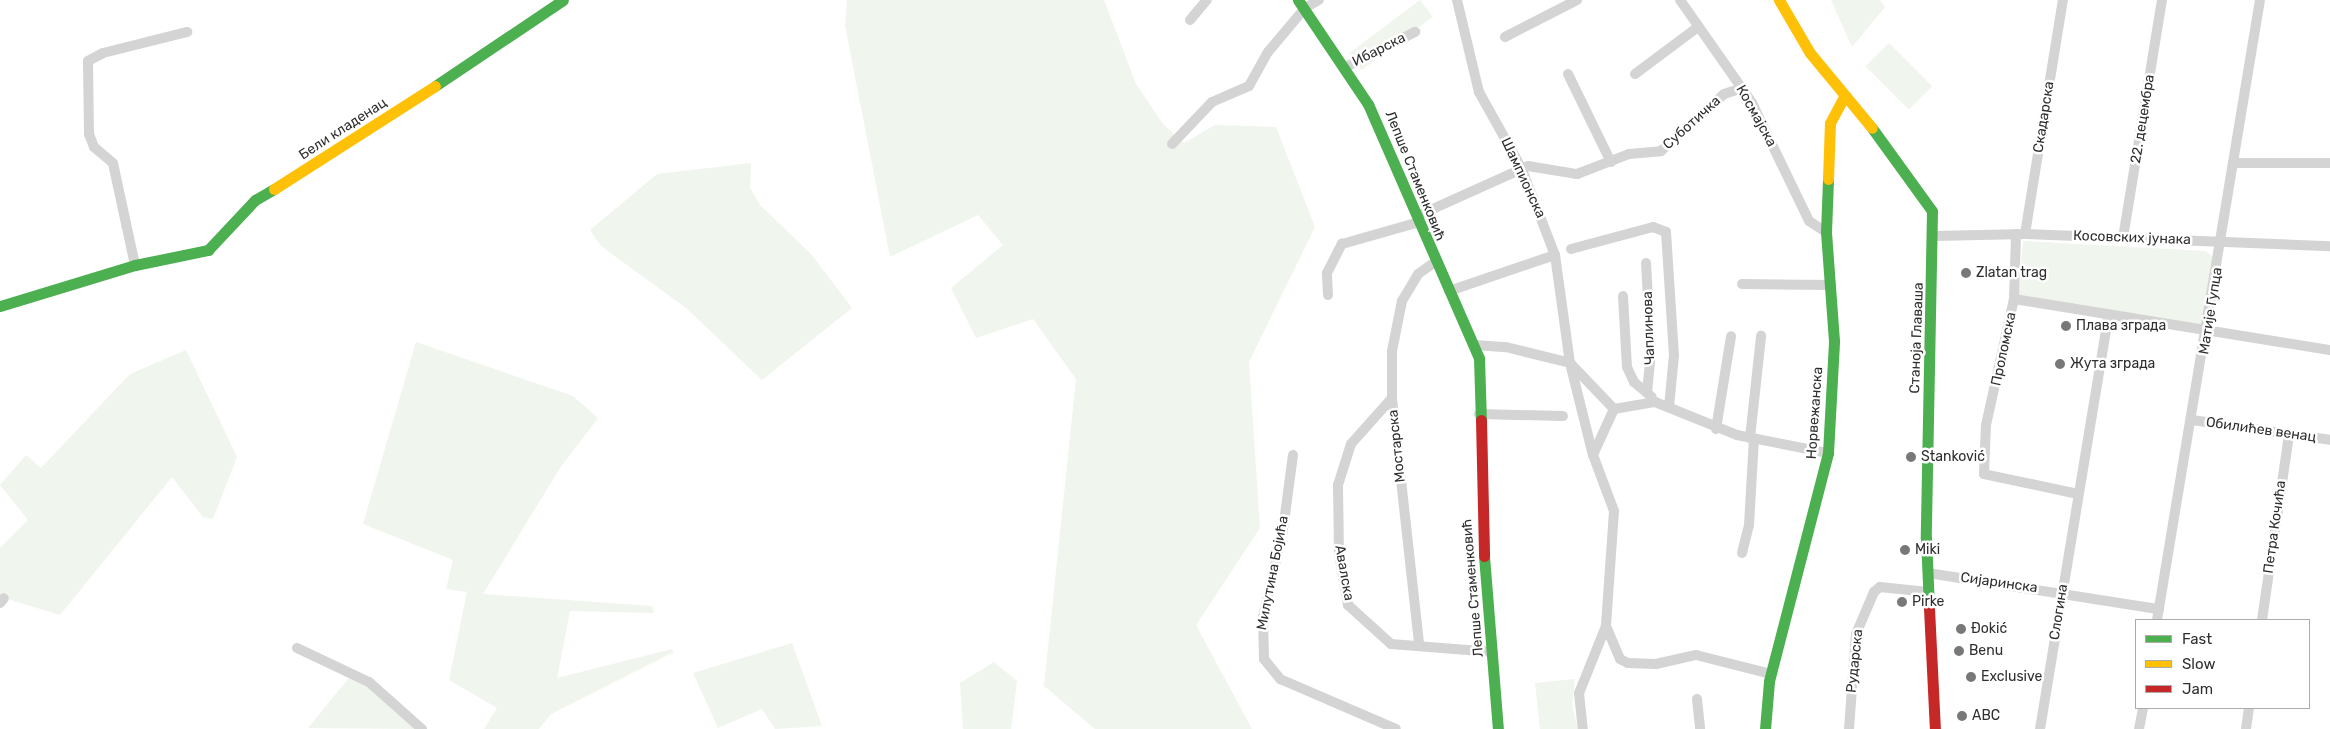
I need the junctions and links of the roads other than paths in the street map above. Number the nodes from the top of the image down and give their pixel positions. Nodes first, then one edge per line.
1 (564, 0) edge
2 (1207, 0) edge
3 (1319, 0) edge
4 (1457, 0) edge
5 (1577, 0) edge
6 (1680, 0) edge
7 (1779, 0) edge
8 (2062, 0) edge
9 (2162, 0) edge
10 (2260, 0) edge
11 (1302, 4) edge
12 (1190, 20) dead end
13 (1698, 27) junction
14 (187, 32) dead end
15 (1415, 32) dead end
16 (1505, 37) dead end
17 (1344, 68) junction
18 (1568, 74) dead end
19 (1635, 74) dead end
20 (1742, 88) junction
21 (1844, 97) junction
22 (1172, 144) dead end
23 (1611, 162) junction
24 (2235, 163) junction
25 (2330, 163) edge
26 (1521, 167) junction
27 (1418, 219) junction
28 (1826, 232) junction
29 (2020, 234) junction
30 (1935, 236) junction
31 (2123, 238) junction
32 (2222, 242) junction
33 (2330, 246) edge
34 (1570, 249) dead end
35 (1555, 255) junction
36 (1434, 263) junction
37 (1646, 263) dead end
38 (135, 265) junction
39 (1742, 284) dead end
40 (1831, 285) junction
41 (1449, 291) junction
42 (1328, 294) dead end
43 (1622, 296) dead end
44 (2014, 299) junction
45 (0, 306) edge
46 (2108, 317) junction
47 (2208, 331) junction
48 (1731, 336) dead end
49 (1761, 336) dead end
50 (1475, 345) junction
51 (2330, 350) edge
52 (1570, 363) junction
53 (1648, 392) junction
54 (1392, 398) junction
55 (1655, 402) junction
56 (1669, 407) junction
57 (1614, 409) junction
58 (1479, 414) junction
59 (1563, 416) dead end
60 (2192, 420) junction
61 (1716, 428) junction
62 (2289, 434) junction
63 (1752, 439) junction
64 (2330, 440) edge
65 (1828, 452) junction
66 (1293, 454) dead end
67 (1593, 455) junction
68 (2078, 494) junction
69 (1742, 553) dead end
70 (1928, 573) junction
71 (1928, 592) junction
72 (2062, 593) junction
73 (2159, 609) junction
74 (2157, 619) edge
75 (2262, 619) edge
76 (1606, 626) junction
77 (1419, 643) junction
78 (297, 648) dead end
79 (1493, 652) junction
80 (1771, 674) junction
81 (1697, 699) dead end
82 (2142, 709) edge
83 (2249, 709) edge
84 (422, 729) edge
85 (1396, 729) edge
86 (1498, 729) edge
87 (1584, 729) edge
88 (1700, 729) edge
89 (1765, 729) edge
90 (1848, 729) edge
91 (1934, 729) edge
92 (2040, 729) edge
93 (2139, 729) edge
94 (2246, 729) edge

1 - 38 street, Бели кладенац
2 - 12 street
3 - 11 street
4 - 26 street, Шампионска
5 - 16 street
6 - 13 street, Космајска
7 - 21 street, Станоја Главаша
8 - 29 street, Скадарска
9 - 31 street, 22. децембра
10 - 24 street, Матије Гупца
11 - 17 street, Лепше Стаменковић
11 - 22 street
13 - 19 street
13 - 20 street, Космајска
14 - 38 street
15 - 17 street, Ибарска
17 - 27 street, Лепше Стаменковић
18 - 23 street
20 - 23 street, Суботичка
20 - 28 street, Космајска
21 - 28 street, Норвежанска
21 - 30 street, Станоја Главаша
23 - 26 street, Суботичка
24 - 25 street
24 - 32 street, Матије Гупца
26 - 27 street
26 - 35 street, Шампионска
27 - 36 street, Лепше Стаменковић
27 - 42 street
28 - 40 street, Норвежанска
29 - 30 street, Косовских јунака
29 - 31 street, Косовских јунака
29 - 44 street, Скадарска
30 - 70 street, Станоја Главаша
31 - 32 street, Косовских јунака
32 - 33 street, Косовских јунака
32 - 47 street, Матије Гупца
34 - 56 street
35 - 41 street
35 - 52 street, Шампионска
36 - 41 street, Лепше Стаменковић
36 - 54 street, Мостарска
37 - 53 street, Чаплинова
38 - 45 street, Бели кладенац
39 - 40 street
40 - 65 street, Норвежанска
41 - 50 street, Лепше Стаменковић
43 - 53 street
44 - 46 street, Проломска
44 - 68 street, Проломска
46 - 47 street, Проломска
46 - 68 street, Слогина
47 - 51 street, Проломска
47 - 60 street, Матије Гупца
48 - 61 street
49 - 63 street
50 - 52 street
50 - 58 street, Лепше Стаменковић
52 - 57 street
52 - 67 street, Шампионска
53 - 55 street
54 - 77 street, Мостарска
54 - 77 street, Авалска
55 - 56 street
55 - 57 street
56 - 61 street
57 - 67 street
58 - 59 street
58 - 79 street, Лепше Стаменковић
60 - 62 street, Обилићев венац
60 - 73 street, Матије Гупца
61 - 63 street
62 - 64 street, Обилићев венац
62 - 75 street, Петра Кочића
63 - 65 street
63 - 69 street
65 - 80 street, Норвежанска
66 - 85 street, Милутина Бојића
67 - 76 street, Шампионска
68 - 72 street, Слогина
70 - 71 street, Станоја Главаша
70 - 72 street, Сијаринска
71 - 90 street, Рударска
71 - 91 street, Станоја Главаша
72 - 73 street, Сијаринска
72 - 92 street, Слогина
73 - 74 street, Матије Гупца
76 - 80 street
76 - 87 street
77 - 79 street, Авалска
78 - 84 street
79 - 86 street, Лепше Стаменковић
80 - 89 street, Норвежанска
81 - 88 street
82 - 93 street
83 - 94 street

